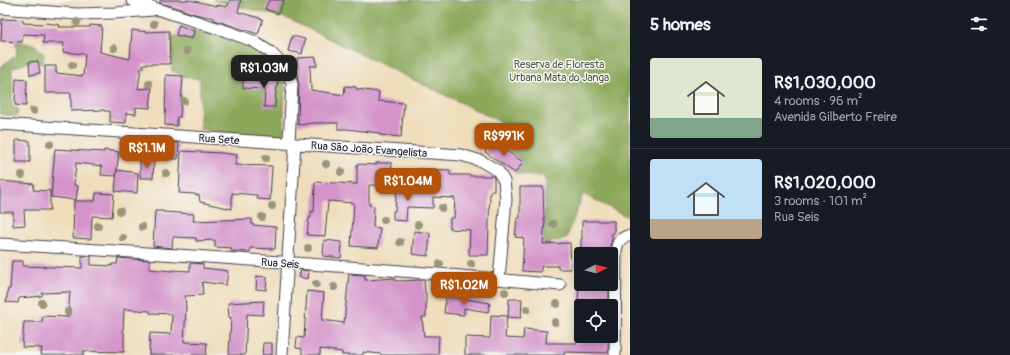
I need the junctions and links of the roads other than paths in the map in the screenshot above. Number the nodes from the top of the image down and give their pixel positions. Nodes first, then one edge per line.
1 (132, 0) edge
2 (0, 8) edge
3 (157, 9) junction
4 (0, 124) edge
5 (292, 144) junction
6 (630, 236) edge
7 (0, 244) edge
8 (288, 263) junction
9 (499, 279) junction
10 (560, 285) dead end
11 (282, 355) edge
12 (615, 355) edge

1 - 3 street
2 - 3 street
3 - 5 street
4 - 5 street, Rua Sete
5 - 8 street
5 - 9 street, Rua São João Evangelista
6 - 12 street
7 - 8 street, Rua Seis
8 - 9 street, Rua Seis
8 - 11 street
9 - 10 street, Rua Seis

